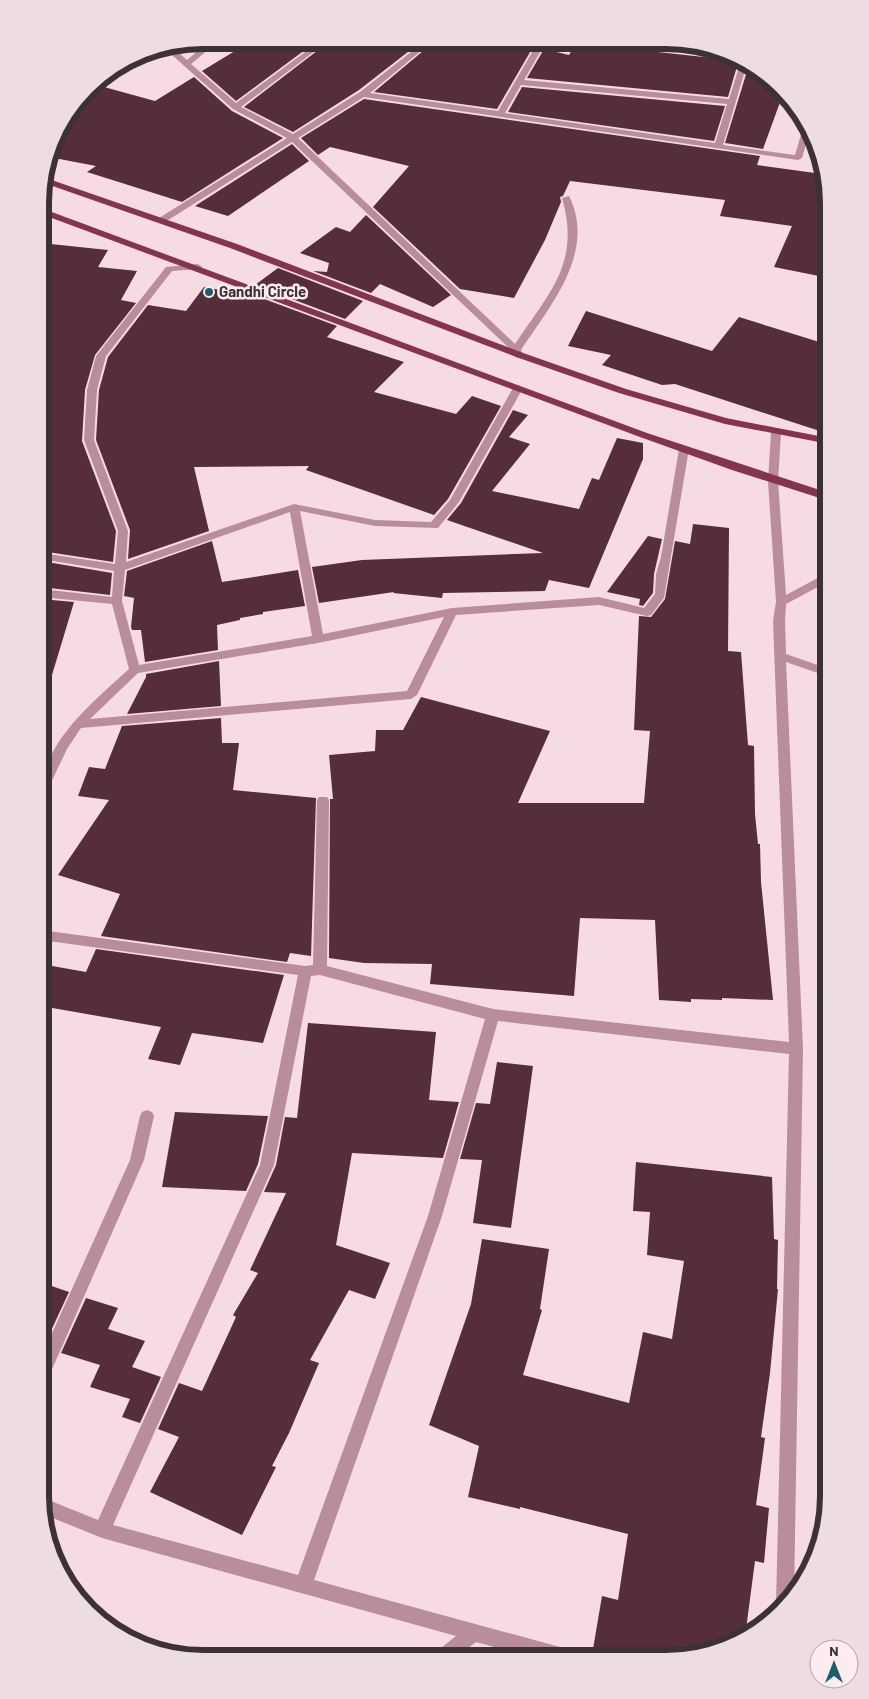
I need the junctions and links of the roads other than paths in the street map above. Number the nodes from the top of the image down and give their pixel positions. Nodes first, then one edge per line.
1 (205, 49) edge
2 (313, 49) edge
3 (420, 49) edge
4 (538, 49) edge
5 (173, 52) edge
6 (187, 64) junction
7 (742, 69) edge
8 (519, 82) junction
9 (363, 94) junction
10 (732, 102) junction
11 (236, 106) junction
12 (501, 113) junction
13 (804, 136) edge
14 (292, 137) junction
15 (718, 145) junction
16 (50, 181) edge
17 (566, 198) dead end
18 (49, 214) edge
19 (162, 220) junction
20 (198, 267) junction
21 (517, 353) junction
22 (518, 388) junction
23 (776, 433) junction
24 (820, 440) edge
25 (684, 448) junction
26 (773, 481) junction
27 (820, 495) edge
28 (294, 507) junction
29 (49, 557) edge
30 (120, 568) junction
31 (820, 581) edge
32 (49, 594) edge
33 (117, 601) junction
34 (781, 602) junction
35 (452, 612) junction
36 (318, 639) junction
37 (781, 656) junction
38 (134, 670) junction
39 (820, 670) edge
40 (77, 724) junction
41 (49, 775) edge
42 (323, 800) dead end
43 (49, 936) edge
44 (313, 971) junction
45 (493, 1015) junction
46 (796, 1049) junction
47 (147, 1116) dead end
48 (49, 1358) edge
49 (49, 1508) edge
50 (102, 1530) junction
51 (303, 1586) junction
52 (785, 1593) edge
53 (473, 1633) junction
54 (452, 1650) edge
55 (537, 1650) edge

1 - 6 street
2 - 11 street
3 - 9 street
4 - 8 street
5 - 6 street
6 - 11 street
7 - 10 street
8 - 10 street
8 - 12 street
9 - 12 street
9 - 14 street
10 - 15 street
11 - 14 street
12 - 15 street
13 - 15 street
14 - 19 street
14 - 21 street
16 - 19 highway
17 - 21 street
18 - 20 highway
19 - 21 highway
20 - 22 highway
20 - 30 street
21 - 23 highway
22 - 25 highway
22 - 28 street
23 - 24 highway
23 - 26 street
25 - 26 highway
25 - 35 street
26 - 27 highway
26 - 34 street
28 - 30 street
28 - 36 street
29 - 30 street
30 - 33 street
31 - 34 street
32 - 33 street
33 - 38 street
34 - 37 street
35 - 36 street
35 - 40 street
36 - 38 street
37 - 39 street
37 - 46 street
38 - 40 street
40 - 41 street
42 - 44 street
43 - 44 street
44 - 45 street
44 - 50 street
45 - 46 street
45 - 51 street
46 - 52 street
47 - 48 street
49 - 50 street
50 - 51 street
51 - 53 street
53 - 54 street
53 - 55 street

